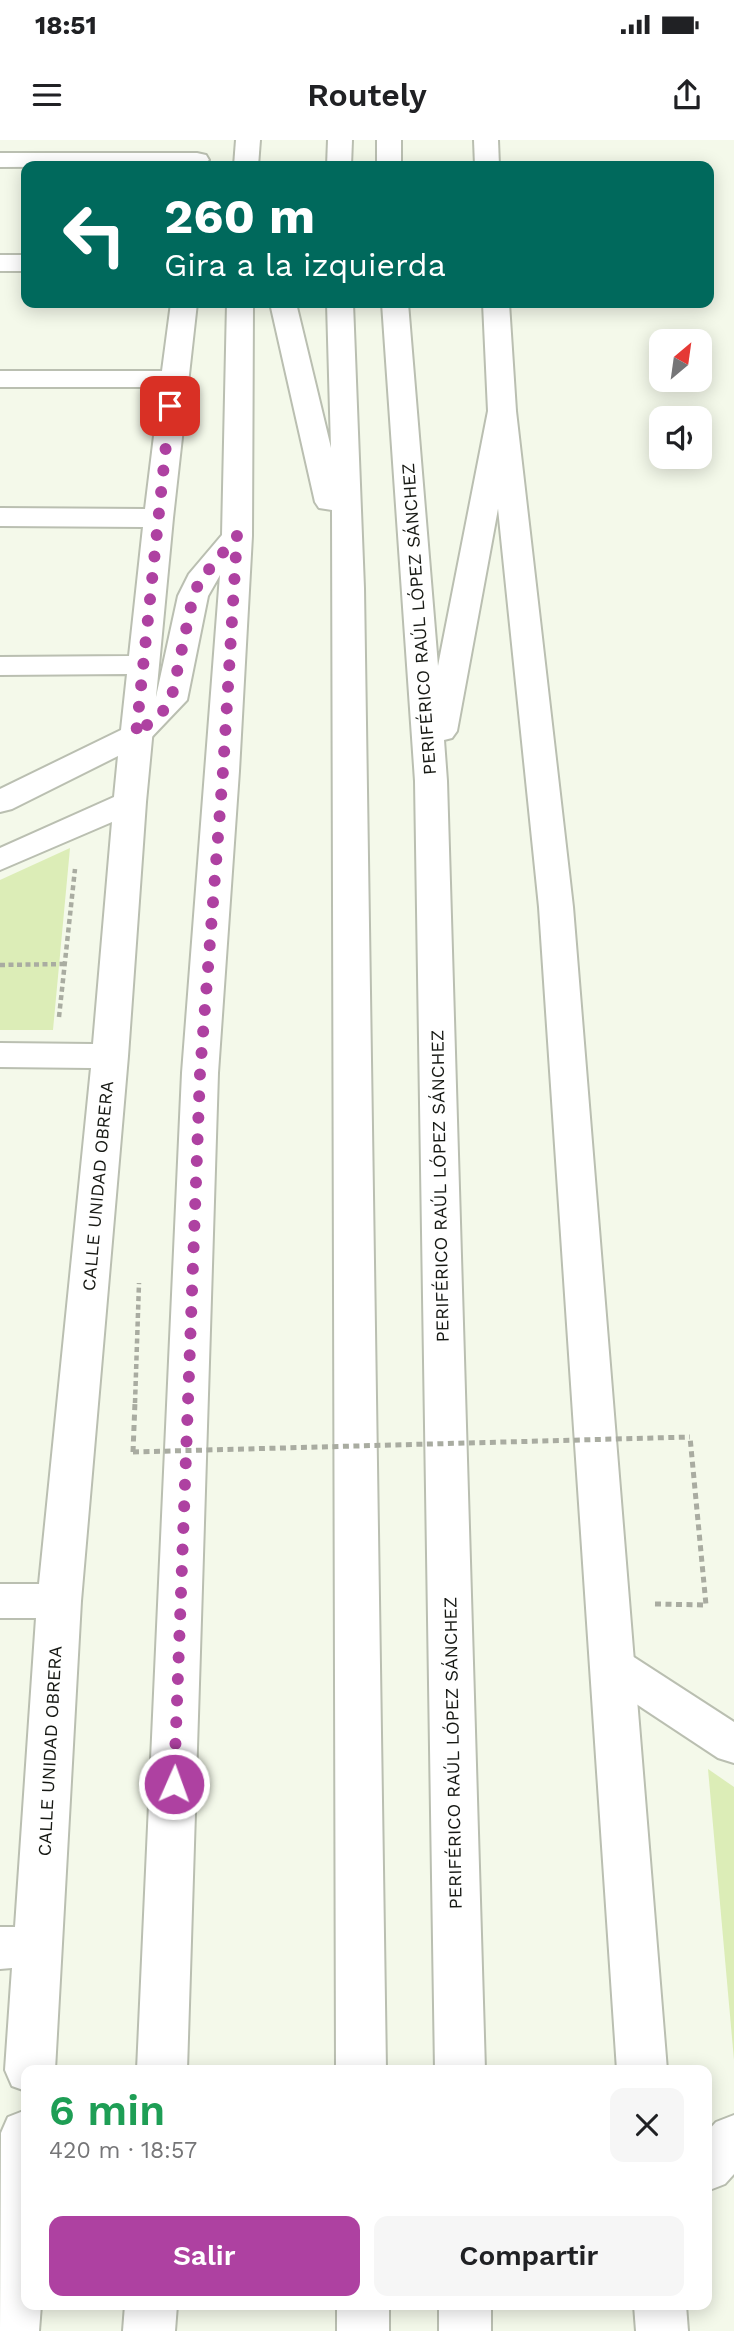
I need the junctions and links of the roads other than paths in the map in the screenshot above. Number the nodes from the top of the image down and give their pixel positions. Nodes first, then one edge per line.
1 (248, 140) edge
2 (340, 140) edge
3 (389, 140) edge
4 (486, 140) edge
5 (198, 156) edge
6 (0, 160) edge
7 (246, 161) edge
8 (340, 161) edge
9 (390, 161) edge
10 (487, 161) edge
11 (21, 262) edge
12 (0, 263) edge
13 (183, 308) edge
14 (240, 308) edge
15 (284, 308) edge
16 (340, 308) edge
17 (395, 308) edge
18 (496, 308) edge
19 (0, 379) edge
20 (173, 379) junction
21 (502, 411) junction
22 (0, 517) edge
23 (158, 518) junction
24 (237, 536) junction
25 (349, 588) junction
26 (143, 665) junction
27 (0, 666) edge
28 (136, 735) junction
29 (431, 781) junction
30 (0, 802) edge
31 (130, 802) junction
32 (0, 860) edge
33 (0, 1055) edge
34 (110, 1056) junction
35 (0, 1601) edge
36 (59, 1601) junction
37 (613, 1666) junction
38 (734, 1745) edge
39 (19, 1947) edge
40 (30, 2065) edge
41 (162, 2065) edge
42 (361, 2065) edge
43 (460, 2065) edge
44 (642, 2065) edge
45 (734, 2138) edge
46 (712, 2162) edge
47 (21, 2209) edge
48 (151, 2310) edge
49 (363, 2310) edge
50 (465, 2310) edge
51 (660, 2310) edge
52 (13, 2331) edge
53 (149, 2331) edge
54 (363, 2331) edge
55 (465, 2331) edge
56 (662, 2331) edge

1 - 7 main road
2 - 8 main road
3 - 9 main road
4 - 10 main road
5 - 6 main road
11 - 12 main road
13 - 20 main road, CALLE UNIDAD OBRERA
14 - 24 main road
15 - 25 main road
16 - 25 main road
17 - 29 main road, PERIFÉRICO RAÚL LÓPEZ SÁNCHEZ
18 - 21 main road
19 - 20 main road
20 - 23 main road, CALLE UNIDAD OBRERA
21 - 29 main road
21 - 37 main road
22 - 23 main road
23 - 26 main road, CALLE UNIDAD OBRERA
24 - 28 main road
24 - 41 main road
25 - 42 main road
26 - 27 main road
26 - 28 main road, CALLE UNIDAD OBRERA
28 - 30 main road
28 - 31 main road, CALLE UNIDAD OBRERA
29 - 43 main road, PERIFÉRICO RAÚL LÓPEZ SÁNCHEZ
31 - 32 main road
31 - 34 main road, CALLE UNIDAD OBRERA
33 - 34 main road
34 - 36 main road, CALLE UNIDAD OBRERA
35 - 36 main road
36 - 39 main road, CALLE UNIDAD OBRERA
37 - 38 main road
37 - 44 main road
39 - 40 main road, CALLE UNIDAD OBRERA
45 - 46 main road
47 - 52 main road
48 - 53 main road
49 - 54 main road
50 - 55 main road
51 - 56 main road

